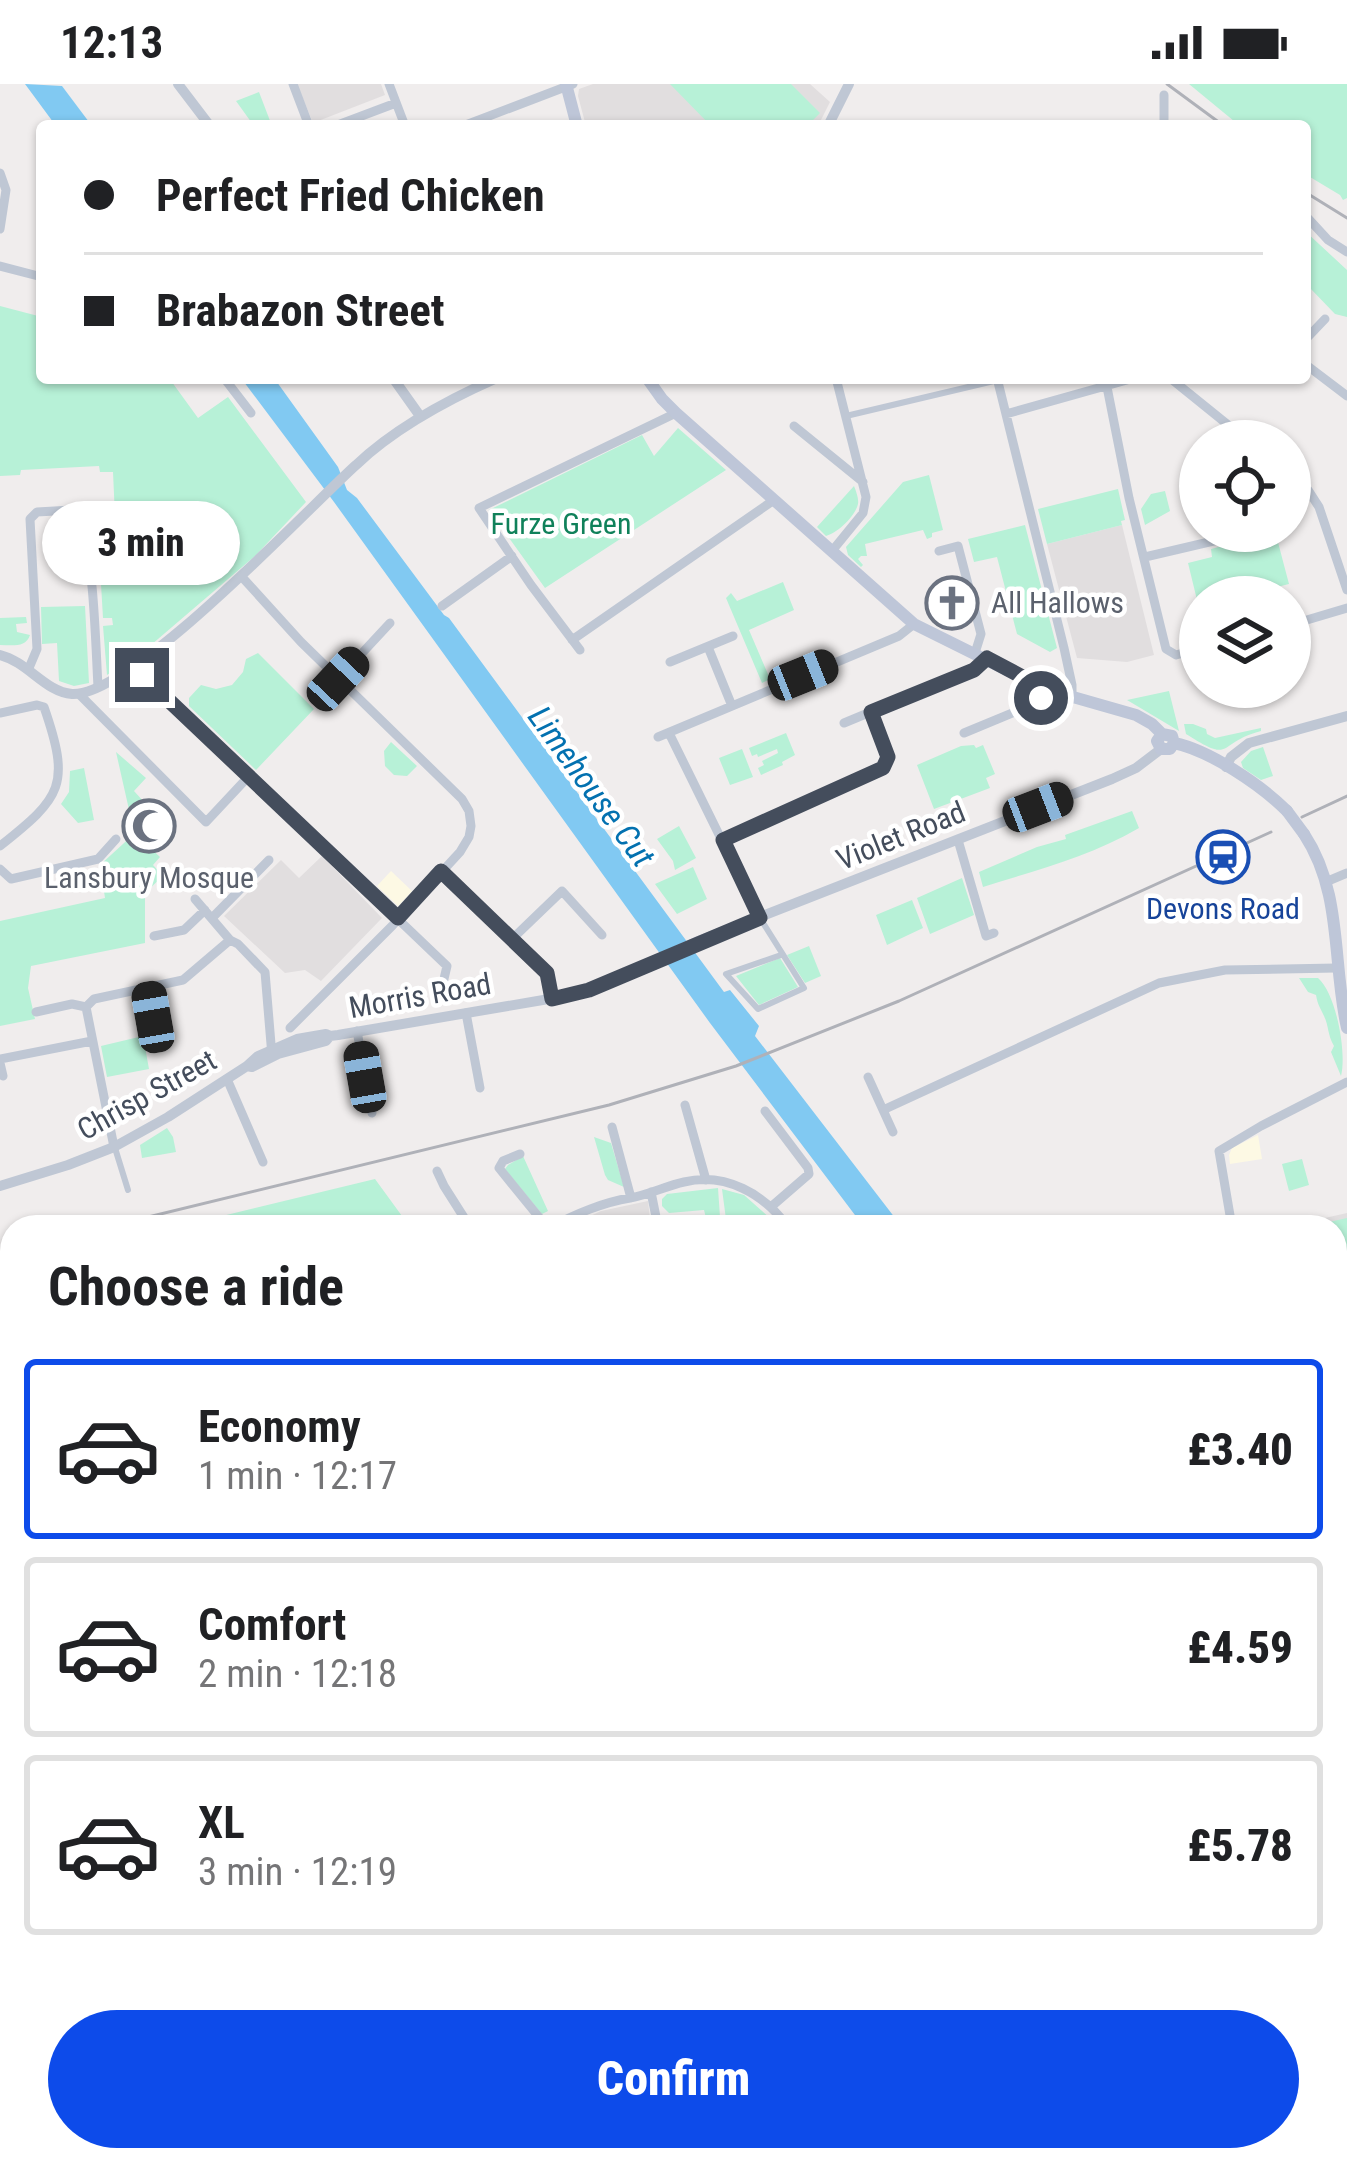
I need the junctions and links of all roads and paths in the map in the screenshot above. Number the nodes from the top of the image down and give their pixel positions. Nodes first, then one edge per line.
1 (178, 84) edge
2 (293, 84) edge
3 (849, 84) edge
4 (394, 85) edge
5 (568, 85) edge
6 (1163, 90) edge
7 (396, 103) junction
8 (205, 120) edge
9 (307, 120) edge
10 (351, 120) edge
11 (403, 120) edge
12 (478, 120) edge
13 (576, 120) edge
14 (831, 120) edge
15 (1164, 120) edge
16 (0, 173) edge
17 (1311, 222) edge
18 (0, 229) edge
19 (1347, 252) edge
20 (0, 266) edge
21 (36, 275) edge
22 (1325, 319) dead end
23 (1311, 334) edge
24 (1311, 369) edge
25 (228, 384) edge
26 (397, 384) edge
27 (485, 384) edge
28 (652, 384) edge
29 (838, 384) edge
30 (977, 384) edge
31 (998, 384) edge
32 (1099, 384) edge
33 (1105, 384) edge
34 (1177, 384) edge
35 (1347, 396) edge
36 (250, 413) dead end
37 (676, 413) junction
38 (1006, 414) junction
39 (420, 416) junction
40 (846, 416) junction
41 (1222, 420) edge
42 (794, 426) dead end
43 (862, 482) junction
44 (1311, 495) edge
45 (774, 500) junction
46 (1179, 548) edge
47 (832, 550) junction
48 (939, 550) dead end
49 (512, 556) junction
50 (1144, 557) junction
51 (242, 578) junction
52 (1347, 590) edge
53 (442, 606) dead end
54 (1347, 608) edge
55 (1311, 619) edge
56 (390, 623) dead end
57 (914, 623) junction
58 (733, 636) dead end
59 (572, 640) junction
60 (708, 647) junction
61 (580, 650) dead end
62 (1179, 654) edge
63 (0, 655) edge
64 (981, 655) junction
65 (670, 662) dead end
66 (133, 666) junction
67 (28, 668) junction
68 (338, 679) junction
69 (98, 687) junction
70 (1045, 689) junction
71 (79, 694) junction
72 (1072, 699) junction
73 (732, 706) junction
74 (871, 712) junction
75 (0, 713) edge
76 (1347, 716) edge
77 (844, 723) dead end
78 (964, 734) dead end
79 (1165, 742) junction
80 (1226, 766) junction
81 (249, 776) junction
82 (116, 839) dead end
83 (723, 840) junction
84 (958, 840) junction
85 (0, 846) edge
86 (269, 860) dead end
87 (0, 868) edge
88 (441, 871) junction
89 (1347, 873) edge
90 (1328, 881) junction
91 (195, 899) dead end
92 (209, 914) junction
93 (398, 918) junction
94 (760, 918) junction
95 (602, 935) dead end
96 (154, 936) dead end
97 (986, 936) dead end
98 (511, 940) junction
99 (233, 941) junction
100 (781, 955) junction
101 (655, 960) joint
102 (1336, 968) junction
103 (148, 989) junction
104 (440, 996) dead end
105 (552, 999) junction
106 (86, 1007) junction
107 (36, 1012) dead end
108 (466, 1012) junction
109 (153, 1017) dead end
110 (290, 1028) dead end
111 (1347, 1028) edge
112 (357, 1031) junction
113 (92, 1041) junction
114 (288, 1047) joint
115 (272, 1052) junction
116 (0, 1061) edge
117 (3, 1076) dead end
118 (868, 1076) dead end
119 (227, 1079) junction
120 (1347, 1082) edge
121 (480, 1088) dead end
122 (685, 1105) dead end
123 (883, 1110) junction
124 (765, 1111) dead end
125 (372, 1113) dead end
126 (612, 1126) dead end
127 (893, 1132) dead end
128 (114, 1147) junction
129 (520, 1154) dead end
130 (263, 1162) dead end
131 (437, 1172) dead end
132 (706, 1180) junction
133 (0, 1186) edge
134 (128, 1190) dead end
135 (651, 1192) junction
136 (632, 1198) junction
137 (772, 1206) junction
138 (463, 1215) edge
139 (540, 1215) edge
140 (576, 1215) edge
141 (656, 1215) edge
142 (779, 1215) edge
143 (1230, 1215) edge

1 - 8 street
2 - 9 street
3 - 14 street
4 - 7 street
5 - 12 street
5 - 13 main road
6 - 15 street
7 - 10 street
7 - 11 street
16 - 18 street
17 - 19 street
20 - 21 street
22 - 23 street
24 - 35 street
25 - 36 street
26 - 39 street
27 - 39 street
28 - 37 main road
29 - 40 street
30 - 40 street
31 - 38 street
32 - 38 street
33 - 50 street
34 - 41 street
37 - 45 main road
37 - 49 street
38 - 72 street
39 - 51 street
40 - 43 street
42 - 43 street
43 - 47 street
44 - 52 street
45 - 47 main road
45 - 59 street
46 - 50 street
47 - 57 main road
48 - 64 street
49 - 53 street
49 - 59 street
50 - 62 street
51 - 66 street
51 - 68 street
54 - 55 street
56 - 68 street
57 - 64 main road
57 - 73 street
58 - 60 street
59 - 61 street
60 - 65 street
60 - 73 street
63 - 67 street
64 - 70 main road
64 - 74 street
66 - 69 street
66 - 81 street
67 - 69 street
67 - 71 street
68 - 88 street
69 - 71 street
70 - 72 main road
70 - 78 street
71 - 81 street
72 - 79 main road
73 - 83 street
74 - 77 street
74 - 83 street
75 - 85 street
76 - 80 street
79 - 80 main road
79 - 84 street, Violet Road
80 - 90 main road, bridge
81 - 93 street
82 - 87 street
83 - 94 street
84 - 94 street, Violet Road
84 - 97 street
86 - 92 street
88 - 93 street
88 - 98 street
89 - 90 street
90 - 102 main road
91 - 92 street
92 - 96 street
92 - 99 street
93 - 104 street
93 - 110 street
94 - 100 street
94 - 101 street, Violet Road
95 - 98 street
98 - 105 street
99 - 103 street
99 - 115 street
100 - 100 street
101 - 105 street, Morris Road
102 - 111 main road
102 - 123 street
103 - 106 street
103 - 109 street
105 - 108 street, Morris Road
106 - 107 street
106 - 113 street
108 - 112 street, Morris Road
108 - 121 street
112 - 114 street, Morris Road
112 - 125 street
113 - 116 street
113 - 128 street
114 - 115 street, Chrisp Street
115 - 119 street, Chrisp Street
116 - 117 street
118 - 123 street
119 - 128 street, Chrisp Street
119 - 130 street
120 - 143 street
122 - 132 street
123 - 127 street
124 - 137 street
126 - 136 street
128 - 133 street, Chrisp Street
128 - 134 street
129 - 139 street
131 - 138 street
132 - 135 street
132 - 137 street
135 - 136 street
135 - 141 street
136 - 140 street
137 - 142 street

